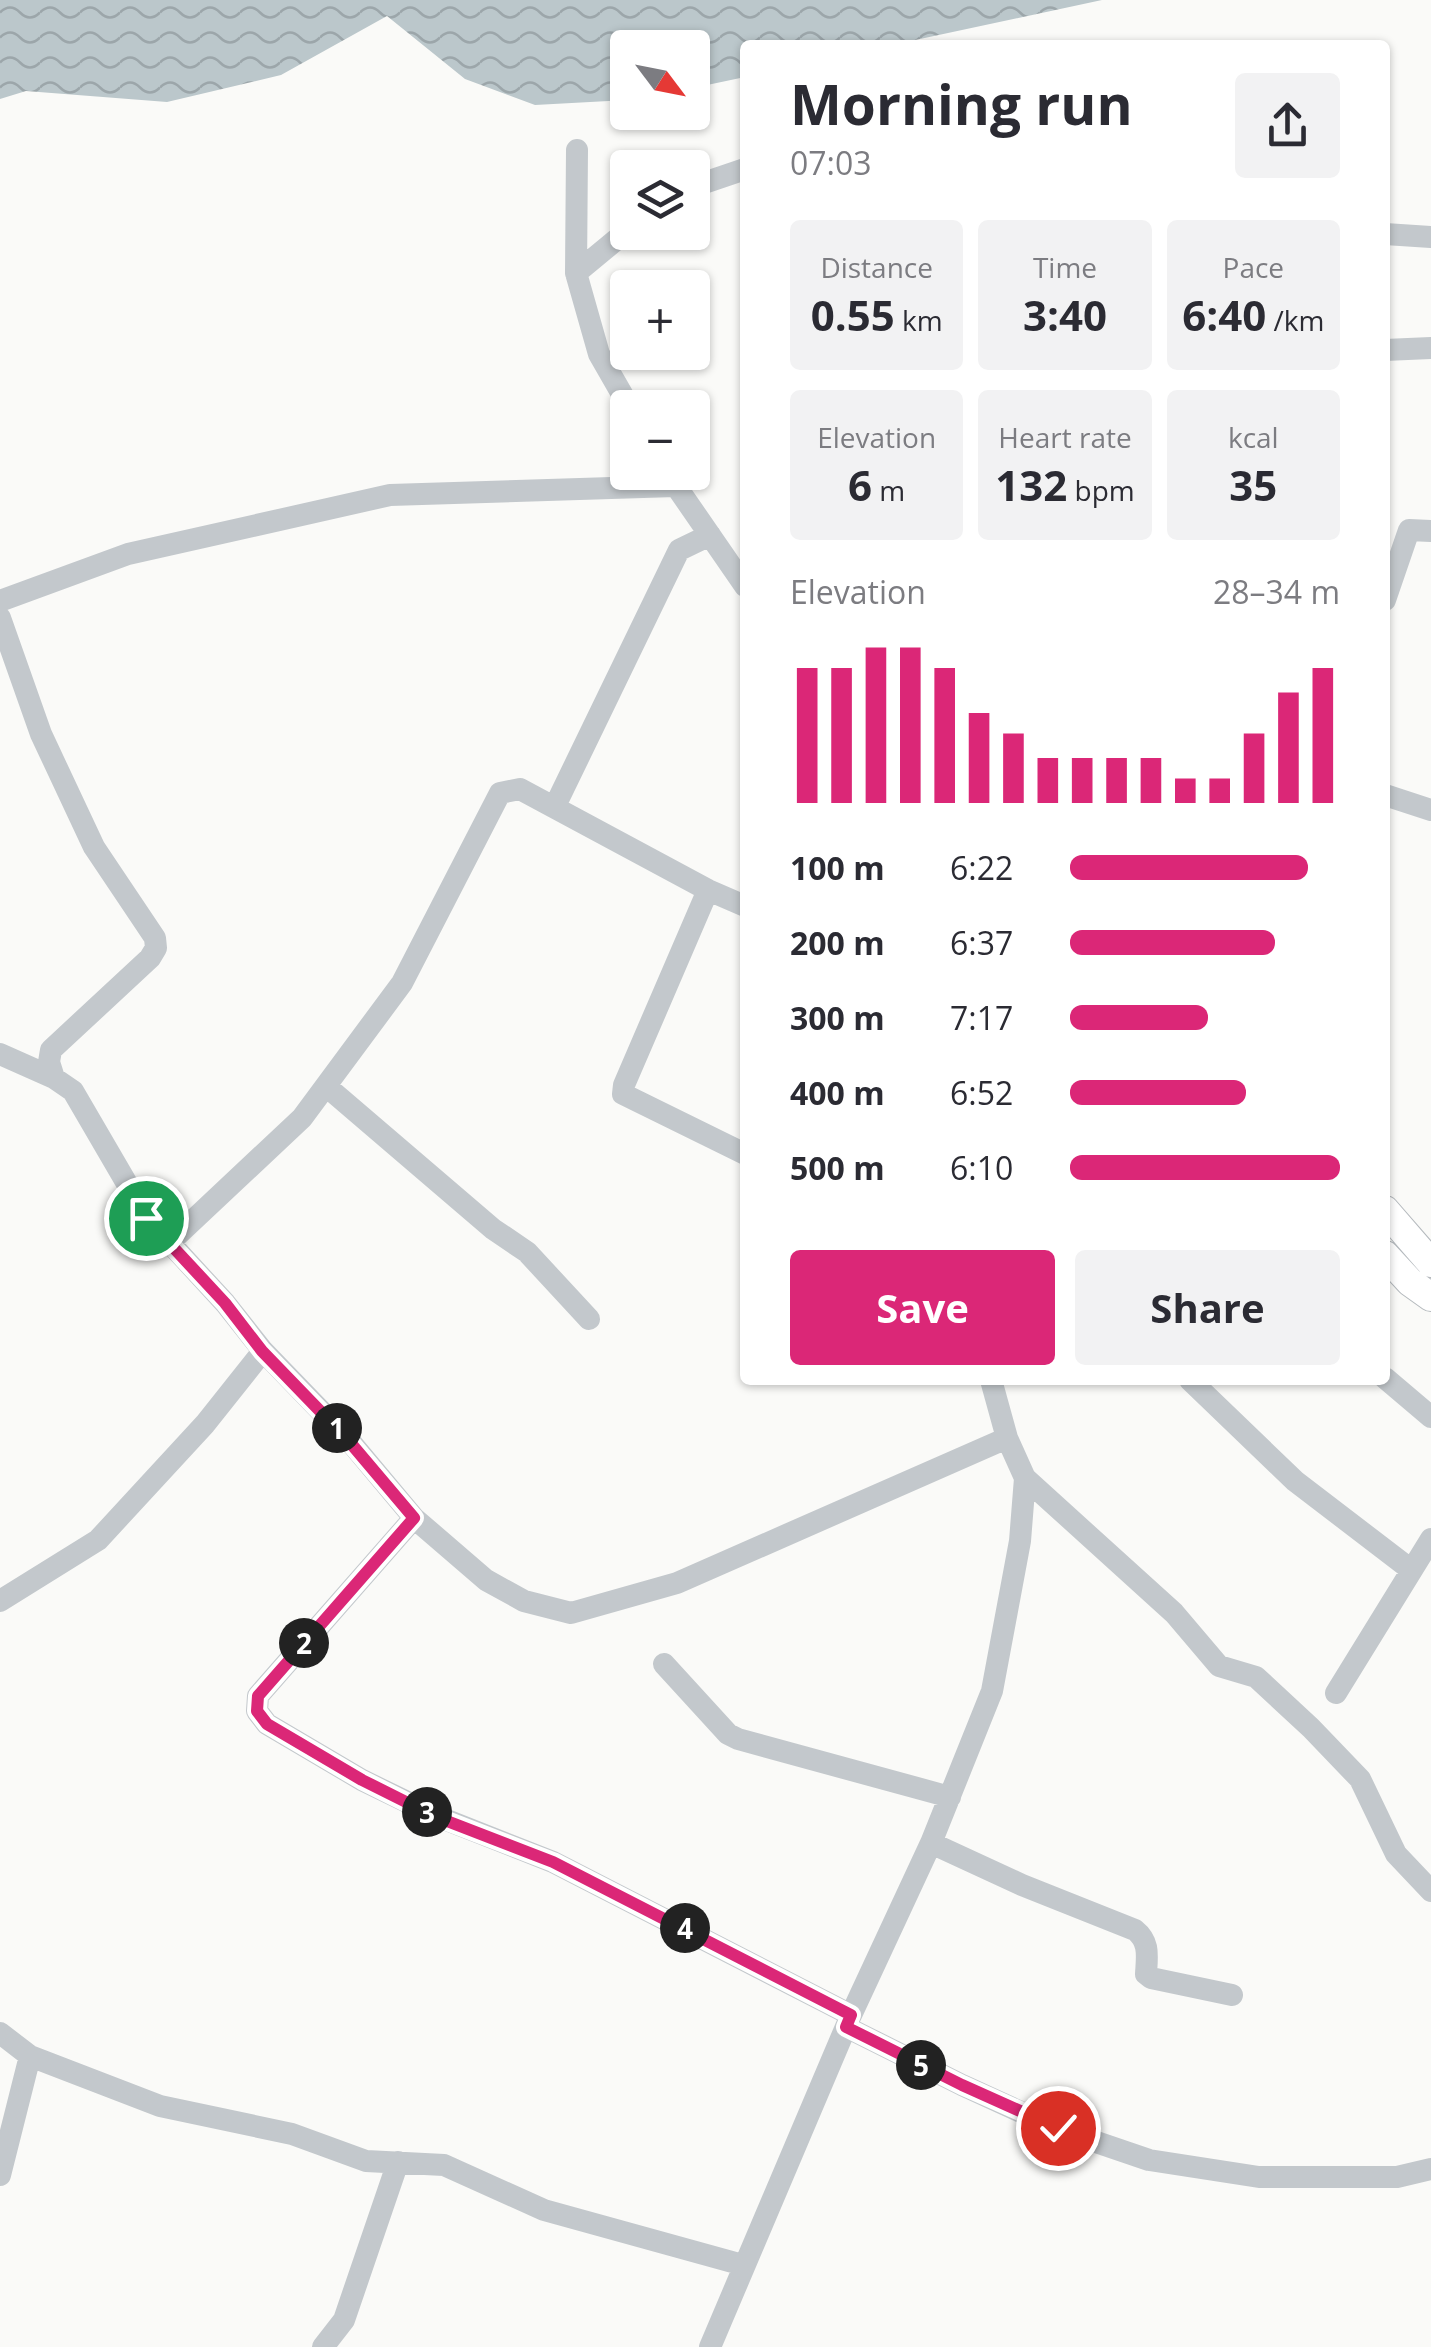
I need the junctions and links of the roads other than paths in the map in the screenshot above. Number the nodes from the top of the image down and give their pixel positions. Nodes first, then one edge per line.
1 (577, 150) dead end
2 (740, 170) edge
3 (710, 181) edge
4 (1390, 234) edge
5 (1431, 237) edge
6 (610, 245) edge
7 (576, 273) junction
8 (1431, 348) edge
9 (1390, 350) edge
10 (620, 390) edge
11 (610, 482) edge
12 (679, 490) edge
13 (1431, 531) edge
14 (710, 535) junction
15 (1390, 565) edge
16 (740, 579) edge
17 (0, 601) edge
18 (0, 618) edge
19 (1390, 797) edge
20 (555, 806) junction
21 (1431, 810) edge
22 (708, 890) junction
23 (740, 904) edge
24 (0, 1054) edge
25 (54, 1078) junction
26 (326, 1086) junction
27 (740, 1152) edge
28 (1390, 1216) edge
29 (170, 1242) junction
30 (1390, 1260) edge
31 (1431, 1263) edge
32 (1431, 1297) edge
33 (589, 1318) dead end
34 (262, 1351) junction
35 (1390, 1382) edge
36 (991, 1385) edge
37 (1195, 1385) edge
38 (1431, 1417) edge
39 (1007, 1438) junction
40 (1025, 1478) junction
41 (414, 1518) junction
42 (1431, 1539) edge
43 (1410, 1570) junction
44 (0, 1602) edge
45 (664, 1664) dead end
46 (1336, 1693) dead end
47 (950, 1797) junction
48 (931, 1843) junction
49 (1431, 1890) edge
50 (1232, 1995) dead end
51 (848, 2021) junction
52 (0, 2033) edge
53 (30, 2056) junction
54 (398, 2162) junction
55 (1431, 2169) edge
56 (0, 2175) edge
57 (742, 2265) junction
58 (323, 2347) edge
59 (710, 2347) edge

1 - 7 street
2 - 3 street
4 - 5 street
6 - 7 street
7 - 10 street
8 - 9 street
11 - 17 street
12 - 14 street
13 - 15 street
14 - 16 street
14 - 20 street
18 - 25 street
19 - 21 street
20 - 22 street
20 - 26 street
22 - 23 street
22 - 27 street
24 - 25 street
25 - 29 street
26 - 29 street
26 - 33 street
28 - 31 main road
29 - 34 street
30 - 32 main road
34 - 41 street
34 - 44 street
35 - 38 street
36 - 39 street
37 - 43 street
39 - 40 street
39 - 41 street
40 - 47 street
40 - 49 street
41 - 51 street
42 - 43 street
43 - 46 street
45 - 47 street
47 - 48 street
48 - 50 street
48 - 51 street
51 - 55 street
51 - 57 street
52 - 53 street
53 - 54 street
53 - 56 street
54 - 57 street
54 - 58 street
57 - 59 street

